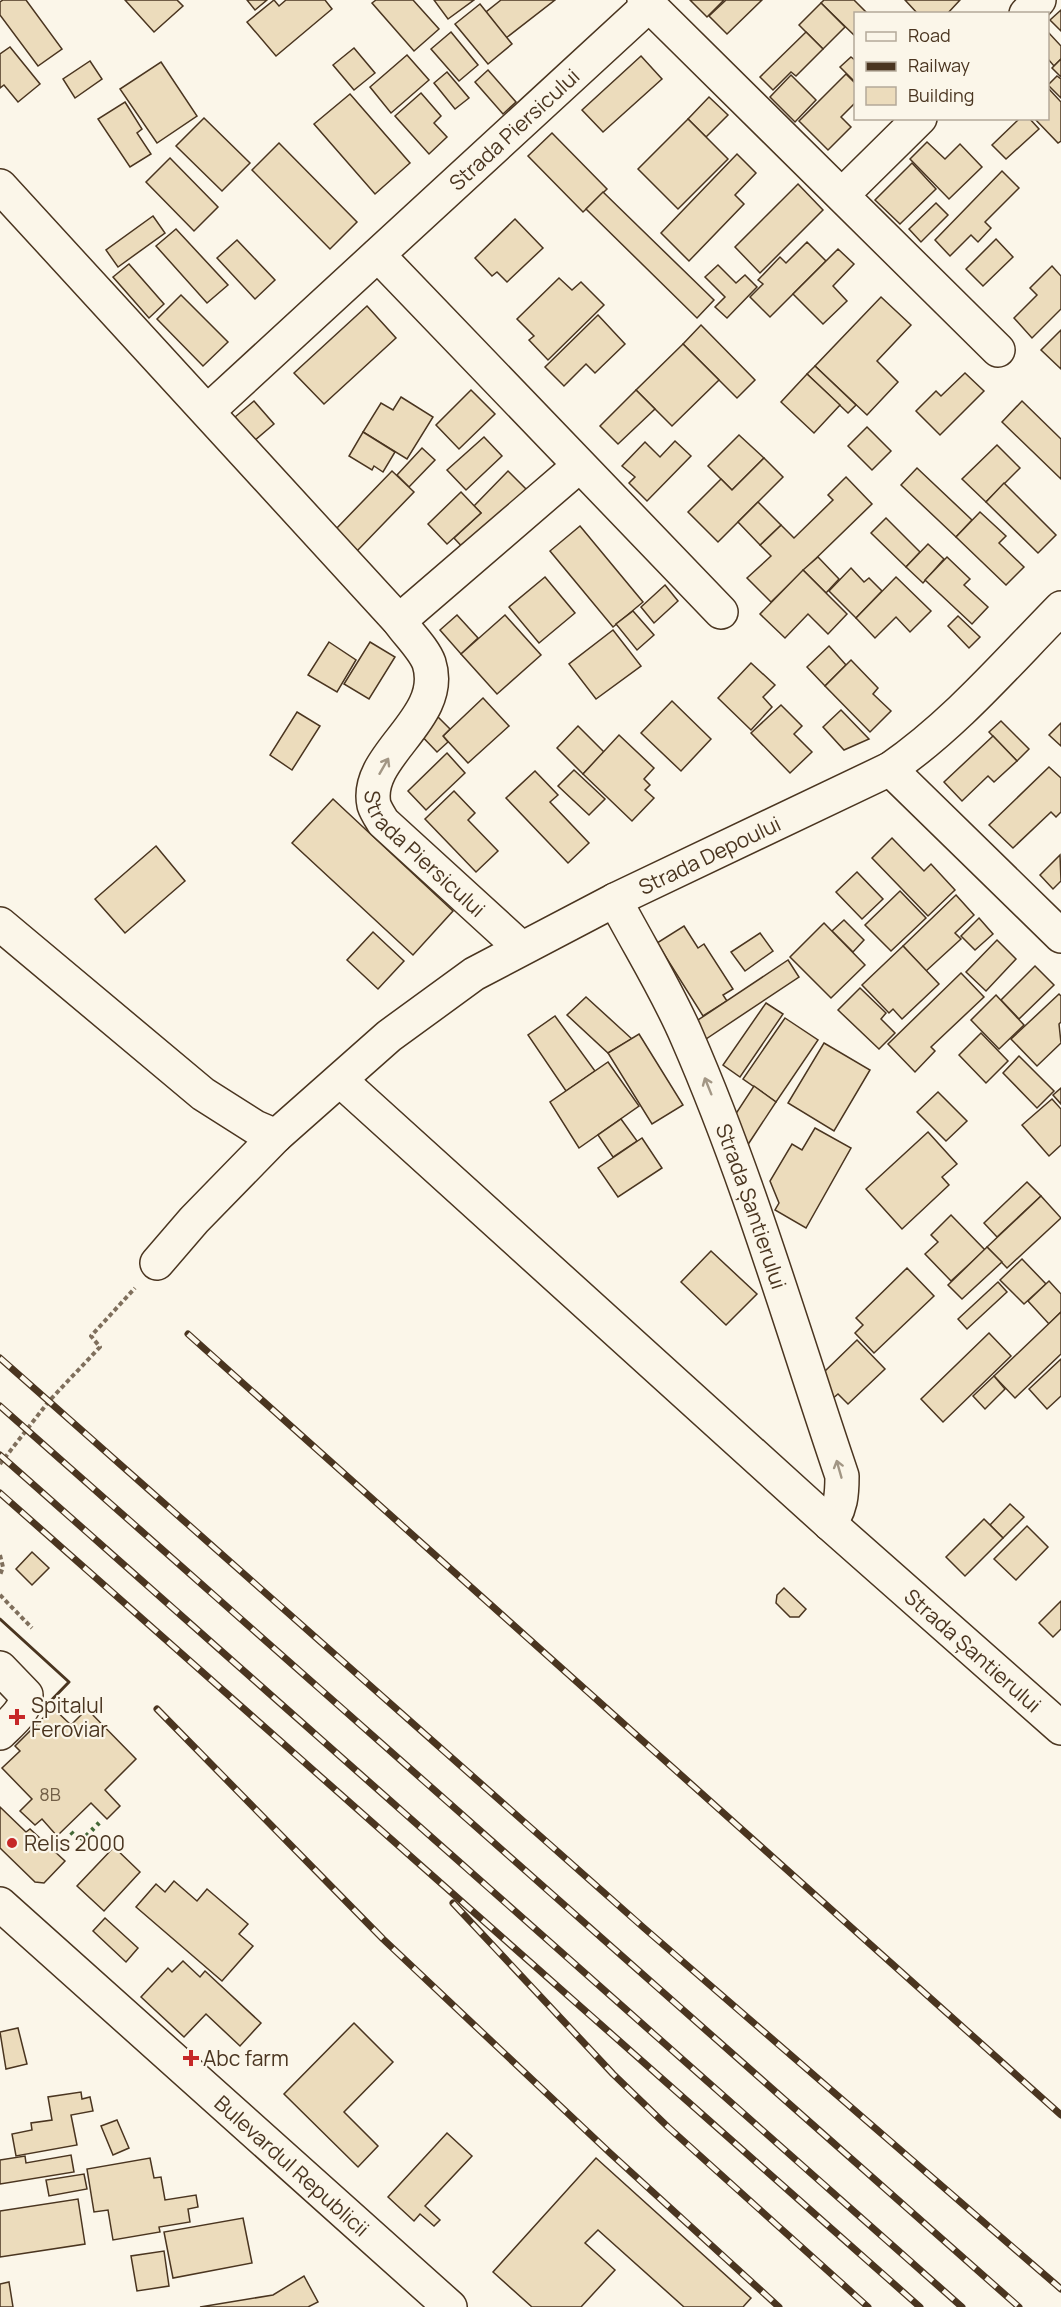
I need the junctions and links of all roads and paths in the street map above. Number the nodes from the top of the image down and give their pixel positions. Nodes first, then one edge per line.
1 (1039, 0) edge
2 (646, 3) edge
3 (1028, 12) edge
4 (918, 120) edge
5 (0, 186) edge
6 (842, 195) junction
7 (378, 255) junction
8 (998, 350) dead end
9 (208, 411) junction
10 (579, 466) junction
11 (1061, 608) edge
12 (721, 612) dead end
13 (399, 621) junction
14 (890, 770) junction
15 (615, 900) junction
16 (0, 924) edge
17 (1061, 936) edge
18 (521, 948) junction
19 (340, 1080) junction
20 (276, 1136) junction
21 (157, 1263) joint
22 (0, 1464) edge
23 (830, 1524) junction
24 (0, 1555) edge
25 (0, 1575) edge
26 (0, 1595) edge
27 (32, 1628) dead end
28 (0, 1668) edge
29 (1061, 1728) edge
30 (0, 1733) edge
31 (0, 1904) edge
32 (450, 2307) edge

1 - 3 street
2 - 6 street, Strada Piersicului
2 - 7 street, Strada Piersicului
4 - 6 street
5 - 9 street, Strada Piersicului
6 - 8 street, Strada Piersicului
7 - 9 street, Strada Piersicului
7 - 10 street
9 - 13 street, Strada Piersicului
10 - 12 street
10 - 13 street
11 - 14 street, Strada Depoului
18 -> 13 street, Strada Piersicului
14 - 15 street, Strada Depoului
14 - 17 street
15 - 18 street, Strada Depoului
23 -> 15 street, Strada Șantierului
16 - 20 street
18 - 19 street, Strada Depoului
19 - 20 street, Strada Depoului
19 - 23 street, Strada Șantierului
20 - 21 street, Strada Depoului
21 - 22 path
23 - 29 street, Strada Șantierului
24 - 25 path
26 - 27 path
28 - 30 street
31 - 32 street, Bulevardul Republicii

